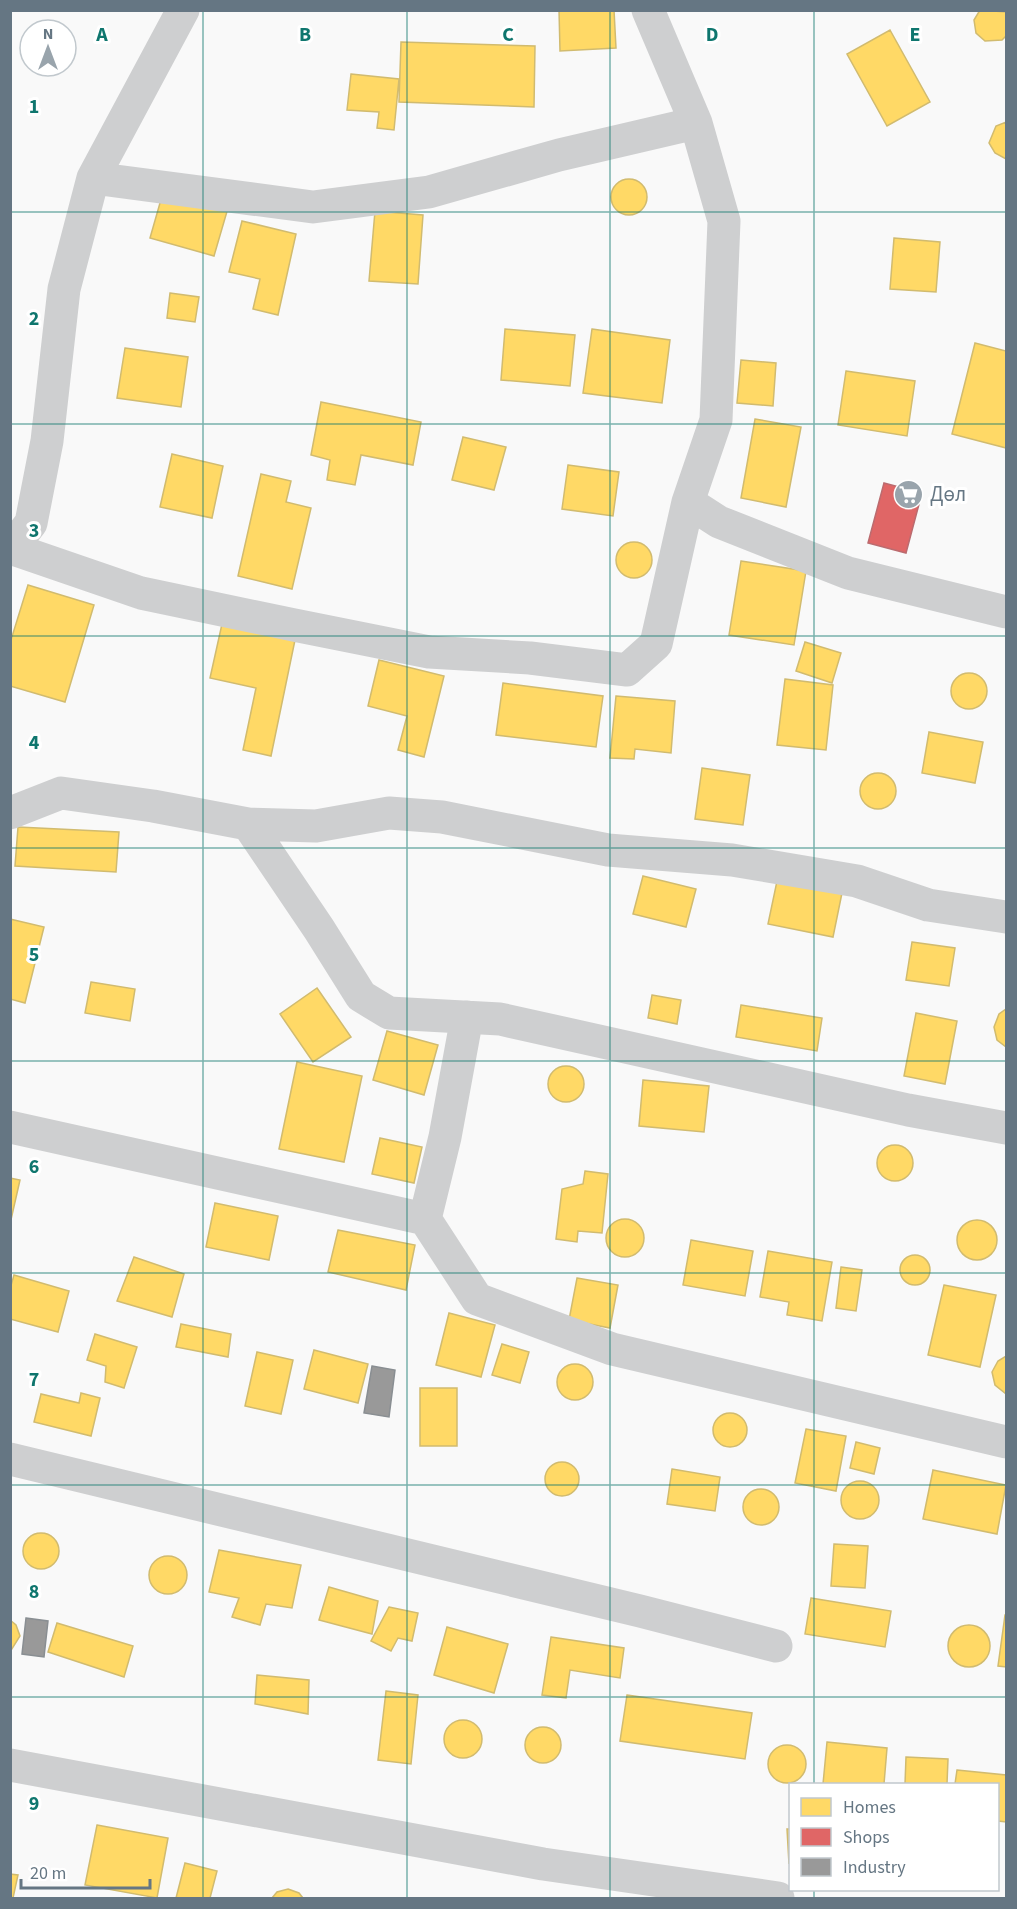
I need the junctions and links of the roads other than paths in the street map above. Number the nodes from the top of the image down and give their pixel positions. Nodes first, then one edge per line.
1 (183, 10) edge
2 (648, 10) edge
3 (696, 123) junction
4 (93, 178) junction
5 (688, 501) junction
6 (11, 548) edge
7 (1006, 612) edge
8 (10, 813) edge
9 (248, 824) junction
10 (1006, 917) edge
11 (467, 1017) junction
12 (10, 1127) edge
13 (1006, 1128) edge
14 (425, 1219) junction
15 (1006, 1442) edge
16 (10, 1459) edge
17 (776, 1646) dead end
18 (10, 1765) edge
19 (778, 1899) edge

1 - 4 street
2 - 3 street
3 - 4 street
3 - 5 street
4 - 6 street
5 - 6 street
5 - 7 street
8 - 9 street
9 - 10 street
9 - 11 street
11 - 13 street
11 - 14 street
12 - 14 street
14 - 15 street
16 - 17 street
18 - 19 street

